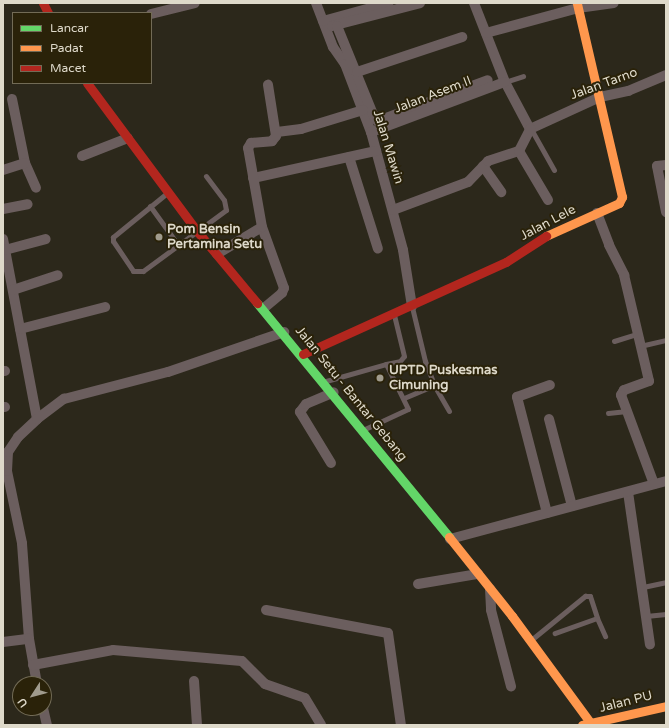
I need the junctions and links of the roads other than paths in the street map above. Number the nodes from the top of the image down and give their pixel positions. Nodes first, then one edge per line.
1 (43, 3) edge
2 (195, 3) edge
3 (316, 3) edge
4 (389, 3) edge
5 (420, 3) edge
6 (474, 3) edge
7 (614, 3) edge
8 (578, 5) edge
9 (48, 12) edge
10 (152, 14) edge
11 (323, 23) junction
12 (338, 26) junction
13 (486, 33) junction
14 (462, 37) dead end
15 (357, 72) junction
16 (666, 75) edge
17 (523, 76) dead end
18 (488, 80) dead end
19 (504, 82) junction
20 (88, 84) edge
21 (268, 84) dead end
22 (600, 97) junction
23 (12, 99) dead end
24 (363, 110) junction
25 (530, 128) junction
26 (277, 132) junction
27 (370, 132) junction
28 (128, 138) junction
29 (376, 151) junction
30 (519, 151) junction
31 (82, 156) dead end
32 (349, 157) junction
33 (25, 163) junction
34 (666, 165) edge
35 (483, 166) junction
36 (3, 170) edge
37 (554, 170) dead end
38 (206, 176) dead end
39 (253, 178) junction
40 (36, 188) dead end
41 (169, 191) junction
42 (501, 192) dead end
43 (548, 200) dead end
44 (28, 204) dead end
45 (150, 206) junction
46 (3, 209) edge
47 (393, 210) junction
48 (666, 212) edge
49 (596, 213) junction
50 (262, 227) junction
51 (197, 231) junction
52 (46, 238) dead end
53 (3, 239) edge
54 (179, 246) junction
55 (378, 249) dead end
56 (5, 250) junction
57 (217, 254) junction
58 (58, 275) dead end
59 (13, 290) junction
60 (412, 306) junction
61 (105, 307) dead end
62 (264, 308) junction
63 (393, 314) junction
64 (20, 329) junction
65 (284, 332) junction
66 (637, 334) junction
67 (666, 340) edge
68 (614, 341) dead end
69 (640, 346) junction
70 (303, 354) junction
71 (386, 364) junction
72 (325, 382) junction
73 (434, 385) junction
74 (550, 385) dead end
75 (334, 392) junction
76 (404, 398) junction
77 (449, 411) dead end
78 (627, 411) junction
79 (608, 413) dead end
80 (37, 419) junction
81 (549, 419) dead end
82 (364, 430) junction
83 (331, 463) dead end
84 (666, 481) edge
85 (654, 484) junction
86 (628, 492) junction
87 (572, 506) junction
88 (547, 513) junction
89 (450, 539) junction
90 (478, 574) junction
91 (666, 582) edge
92 (418, 584) dead end
93 (643, 587) junction
94 (490, 589) junction
95 (266, 610) dead end
96 (666, 614) edge
97 (646, 616) junction
98 (597, 618) junction
99 (555, 633) dead end
100 (605, 636) dead end
101 (29, 639) junction
102 (530, 641) junction
103 (3, 642) edge
104 (650, 644) dead end
105 (33, 665) junction
106 (35, 676) edge
107 (194, 681) dead end
108 (511, 686) dead end
109 (666, 706) edge
110 (198, 725) edge
111 (322, 725) edge
112 (401, 725) edge
113 (588, 725) edge

1 - 9 main road
2 - 10 street
3 - 11 street, Jalan Mawin
4 - 11 street
5 - 12 street
6 - 13 street
7 - 8 street
8 - 13 street
8 - 22 main road, Jalan Lele
11 - 12 street
11 - 24 street, Jalan Mawin
12 - 15 street
13 - 19 street
14 - 15 street
15 - 18 street
16 - 22 street, Jalan Tarno
17 - 19 lane
19 - 25 street
19 - 27 street, Jalan Asem II
20 - 28 main road, Jalan Setu - Bantar Gebang
21 - 26 street
22 - 25 street, Jalan Tarno
22 - 49 main road, Jalan Lele
23 - 33 street
24 - 26 street
24 - 27 street, Jalan Mawin
25 - 30 street
25 - 37 lane
26 - 39 street
27 - 29 street, Jalan Mawin
28 - 31 street
28 - 41 main road, Jalan Setu - Bantar Gebang
29 - 32 street
29 - 47 street, Jalan Mawin
30 - 35 street
30 - 43 street
32 - 39 street
32 - 55 street
33 - 36 street
33 - 40 street
34 - 48 street
35 - 42 street
35 - 47 street
38 - 51 lane
39 - 50 street
41 - 45 lane
41 - 51 main road, Jalan Setu - Bantar Gebang
44 - 46 street
45 - 54 lane
45 - 54 lane
47 - 60 street, Jalan Mawin
49 - 60 main road, Jalan Lele
49 - 66 street
50 - 57 street
50 - 62 street
51 - 54 lane
51 - 57 main road, Jalan Setu - Bantar Gebang
52 - 56 street
53 - 56 street
56 - 59 street
57 - 62 main road, Jalan Setu - Bantar Gebang
58 - 59 street
59 - 64 street
60 - 63 main road, Jalan Lele
60 - 73 lane
61 - 64 street
62 - 65 main road, Jalan Setu - Bantar Gebang
63 - 70 main road, Jalan Lele
63 - 71 lane
64 - 80 street
65 - 70 main road, Jalan Setu - Bantar Gebang
65 - 80 street
66 - 68 lane
66 - 69 street
67 - 69 lane
69 - 78 street
70 - 72 main road, Jalan Setu - Bantar Gebang
71 - 72 lane
71 - 76 lane
72 - 75 main road, Jalan Setu - Bantar Gebang
73 - 76 lane
73 - 77 lane
74 - 88 street
75 - 82 main road, Jalan Setu - Bantar Gebang
75 - 83 street
76 - 82 lane
78 - 79 lane
78 - 85 street
80 - 101 street
81 - 87 street
82 - 89 main road, Jalan Setu - Bantar Gebang
84 - 85 street
85 - 86 street
86 - 87 street
86 - 93 street
87 - 88 street
88 - 89 street
89 - 90 main road, Jalan Setu - Bantar Gebang
90 - 92 street
90 - 94 main road, Jalan Setu - Bantar Gebang
91 - 93 lane
93 - 97 street
94 - 102 main road, Jalan Setu - Bantar Gebang
94 - 108 street
95 - 112 street
96 - 97 lane
97 - 104 street
98 - 99 lane
98 - 100 lane
98 - 102 lane
101 - 103 street
101 - 105 street
102 - 113 main road, Jalan Setu - Bantar Gebang
105 - 106 street
105 - 111 street
107 - 110 street
109 - 113 main road, Jalan PU

